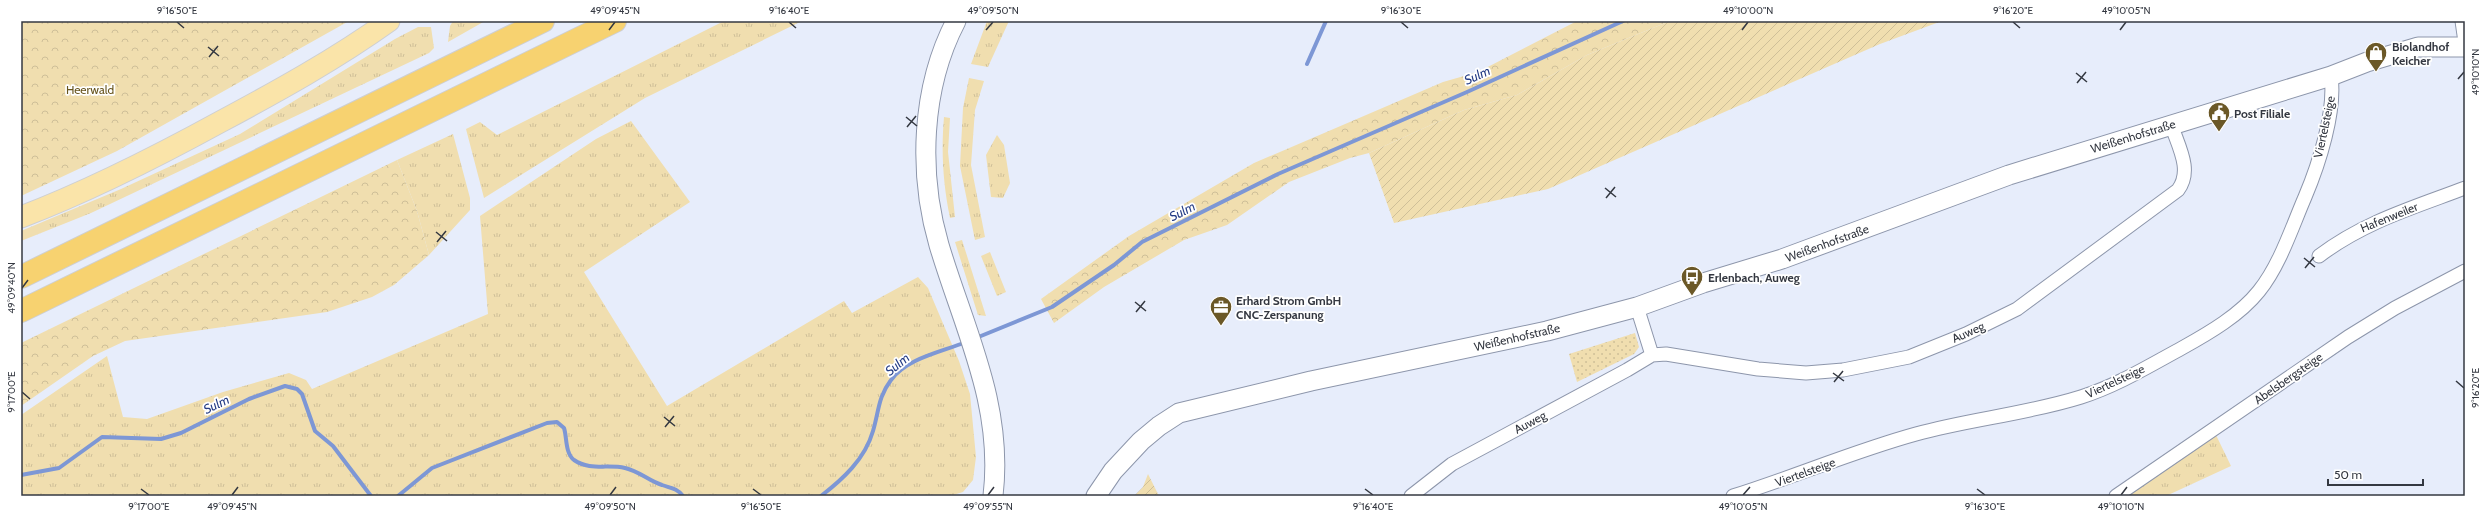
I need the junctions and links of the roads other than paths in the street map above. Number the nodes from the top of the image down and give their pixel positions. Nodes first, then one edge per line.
1 (389, 21) edge
2 (543, 21) edge
3 (615, 21) edge
4 (956, 21) edge
5 (2462, 21) edge
6 (2465, 42) edge
7 (2465, 47) edge
8 (2331, 76) junction
9 (2171, 124) junction
10 (2465, 188) edge
11 (21, 218) edge
12 (109, 233) junction
13 (2319, 256) dead end
14 (21, 263) edge
15 (2465, 271) edge
16 (21, 277) edge
17 (1637, 307) junction
18 (21, 311) edge
19 (1652, 355) junction
20 (993, 496) edge
21 (1096, 496) edge
22 (1411, 496) edge
23 (1733, 496) edge
24 (2116, 496) edge

1 - 11 main road
2 - 12 highway
3 - 18 highway
4 - 20 street
5 - 6 street
7 - 8 street, Weißenhofstraße
8 - 9 street, Weißenhofstraße
8 - 23 street, Viertelsteige
9 - 17 street, Weißenhofstraße
9 - 19 street, Auweg
10 - 13 street, Hafenweiler
12 - 14 highway
12 - 16 highway
15 - 24 street, Abelsbergsteige
17 - 19 street
17 - 21 street, Weißenhofstraße
19 - 22 street, Auweg

